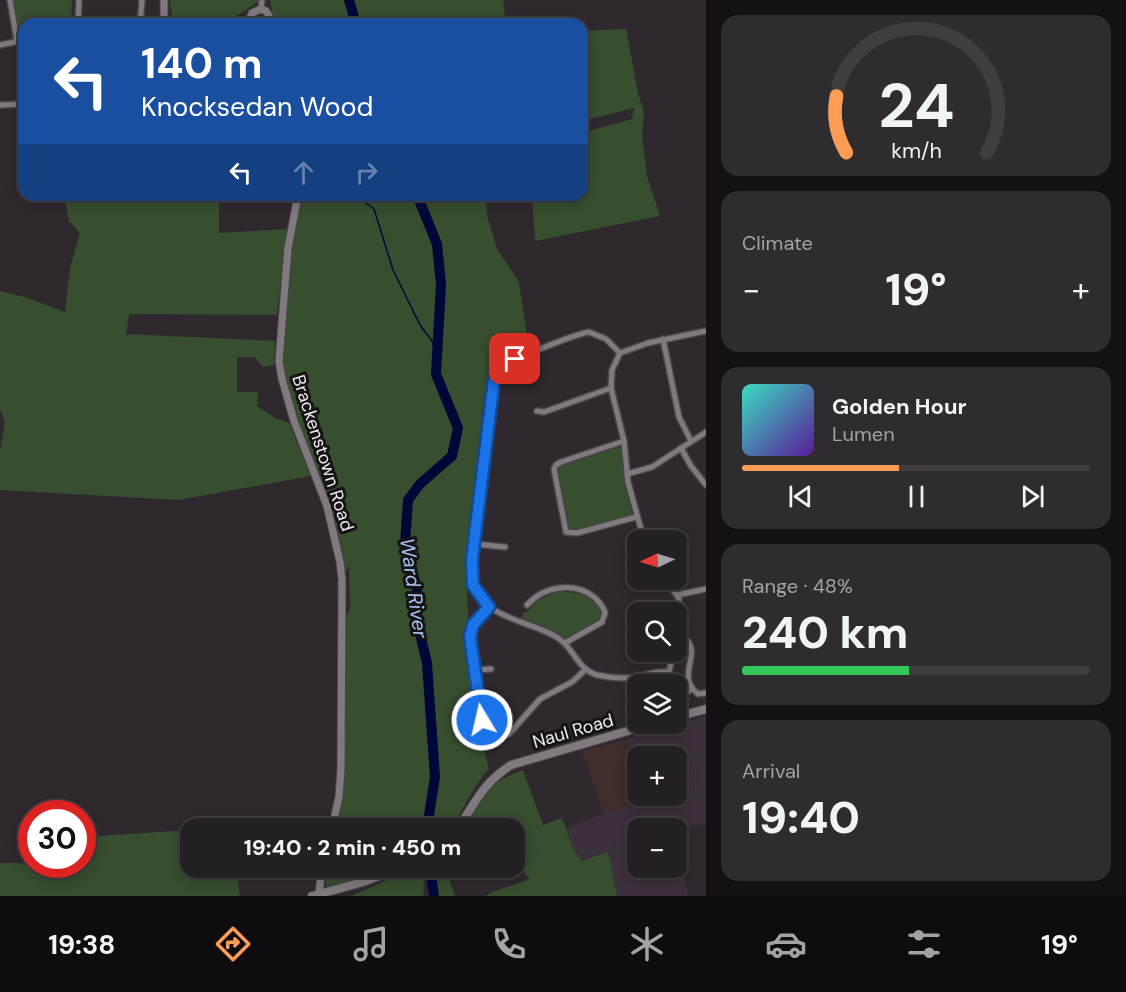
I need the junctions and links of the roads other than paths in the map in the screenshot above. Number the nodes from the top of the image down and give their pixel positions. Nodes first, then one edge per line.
1 (10, 0) edge
2 (79, 0) edge
3 (142, 0) edge
4 (164, 0) edge
5 (262, 0) edge
6 (261, 9) junction
7 (78, 18) edge
8 (140, 18) edge
9 (164, 18) edge
10 (250, 18) edge
11 (270, 18) edge
12 (17, 41) joint
13 (0, 45) edge
14 (18, 104) edge
15 (0, 105) edge
16 (297, 201) edge
17 (706, 331) edge
18 (663, 339) junction
19 (620, 352) junction
20 (611, 388) junction
21 (537, 411) dead end
22 (706, 432) edge
23 (624, 441) junction
24 (691, 441) junction
25 (681, 448) junction
26 (627, 474) junction
27 (706, 484) edge
28 (636, 517) junction
29 (641, 530) edge
30 (474, 544) junction
31 (505, 547) dead end
32 (706, 589) edge
33 (674, 590) edge
34 (677, 595) junction
35 (678, 602) edge
36 (527, 605) dead end
37 (489, 607) junction
38 (687, 640) edge
39 (565, 643) junction
40 (671, 662) edge
41 (490, 669) dead end
42 (475, 670) junction
43 (585, 670) junction
44 (669, 672) joint
45 (692, 688) junction
46 (687, 692) edge
47 (706, 693) edge
48 (706, 709) edge
49 (687, 714) edge
50 (627, 731) edge
51 (334, 818) edge
52 (464, 818) edge
53 (320, 878) edge
54 (374, 878) edge
55 (317, 895) edge

1 - 12 street
2 - 7 street
3 - 8 street
4 - 9 street
5 - 6 street
6 - 10 street
6 - 11 street
12 - 13 street
14 - 15 street
16 - 51 street, Brackenstown Road
17 - 18 street
18 - 19 street
18 - 24 street
19 - 20 street
19 - 30 street
20 - 21 street
20 - 23 street
22 - 24 street
23 - 26 street
23 - 28 street
24 - 25 street
25 - 26 street
25 - 27 street
26 - 28 street
28 - 29 street
30 - 31 street
30 - 37 street
32 - 34 street
33 - 34 street
34 - 35 street
36 - 39 street
37 - 39 street
37 - 42 street
38 - 45 street
39 - 43 street
40 - 44 street
41 - 42 street
42 - 43 street
43 - 44 street
45 - 46 street
45 - 47 street
48 - 49 main road
50 - 52 main road, Naul Road
53 - 55 street
54 - 55 main road

